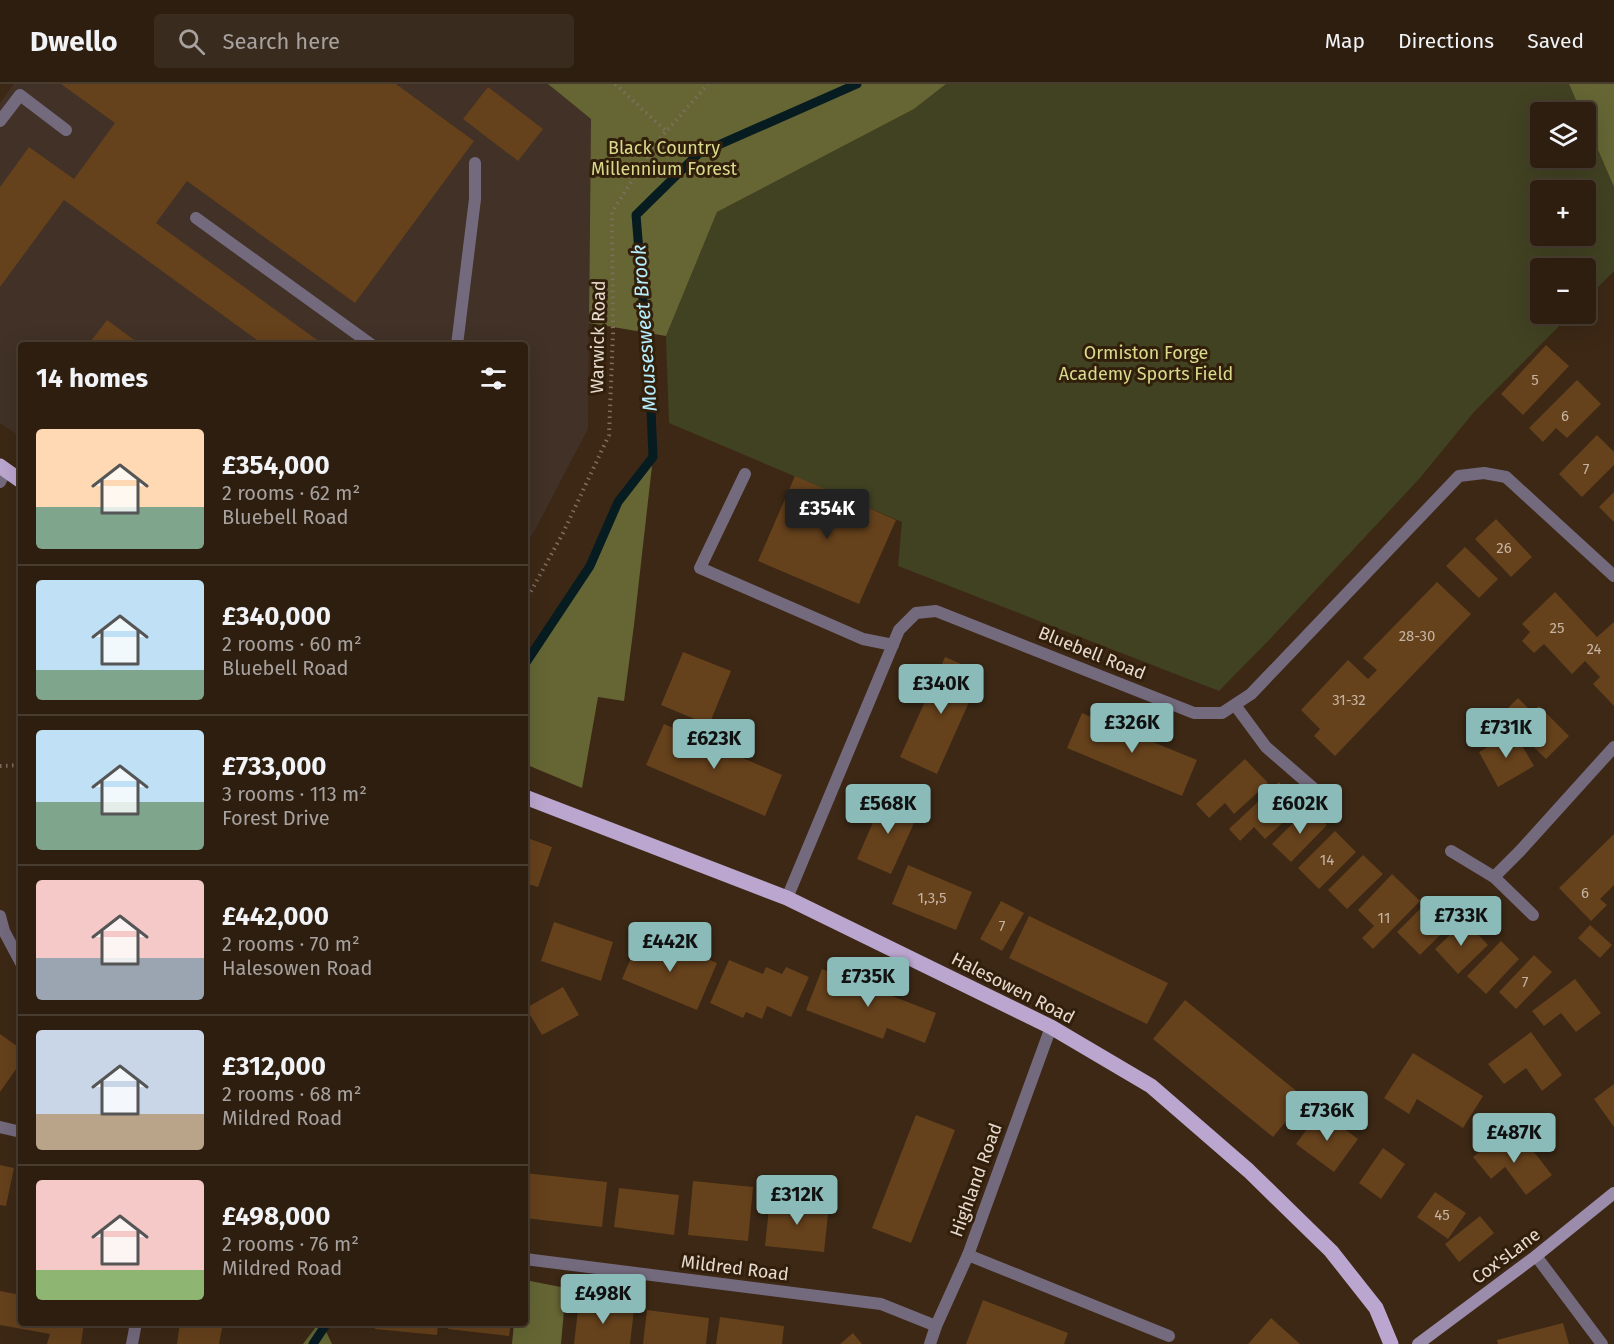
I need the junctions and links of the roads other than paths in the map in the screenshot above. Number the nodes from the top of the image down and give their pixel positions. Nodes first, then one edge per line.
1 (0, 121) edge
2 (66, 129) dead end
3 (475, 162) dead end
4 (196, 218) dead end
5 (368, 342) edge
6 (457, 342) edge
7 (2, 473) edge
8 (745, 474) dead end
9 (18, 480) edge
10 (1614, 576) edge
11 (893, 645) junction
12 (1235, 705) junction
13 (1614, 747) edge
14 (528, 799) edge
15 (1334, 806) dead end
16 (1450, 851) dead end
17 (1494, 877) junction
18 (787, 898) junction
19 (1533, 915) dead end
20 (0, 916) edge
21 (18, 957) edge
22 (1051, 1027) junction
23 (0, 1127) edge
24 (18, 1130) edge
25 (1614, 1193) edge
26 (968, 1255) junction
27 (1536, 1256) junction
28 (528, 1259) edge
29 (135, 1326) edge
30 (936, 1326) junction
31 (1169, 1336) dead end
32 (132, 1344) edge
33 (930, 1344) edge
34 (1391, 1344) edge
35 (1418, 1344) edge
36 (1602, 1344) edge

1 - 2 street
3 - 6 street
4 - 5 street
7 - 9 main road
8 - 11 street
10 - 12 street, Bluebell Road
11 - 12 street, Bluebell Road
11 - 18 street, Bluebell Road
12 - 15 street
13 - 17 street
14 - 18 main road, Halesowen Road
16 - 17 street
17 - 19 street
18 - 22 main road, Halesowen Road
20 - 21 street
22 - 26 street, Highland Road
22 - 34 main road, Halesowen Road
23 - 24 street
25 - 27 street, Cox'sLane
26 - 30 street, Highland Road
26 - 31 street
27 - 35 street, Cox'sLane
27 - 36 street
28 - 30 street, Mildred Road
29 - 32 street
30 - 33 street, Highland Road

